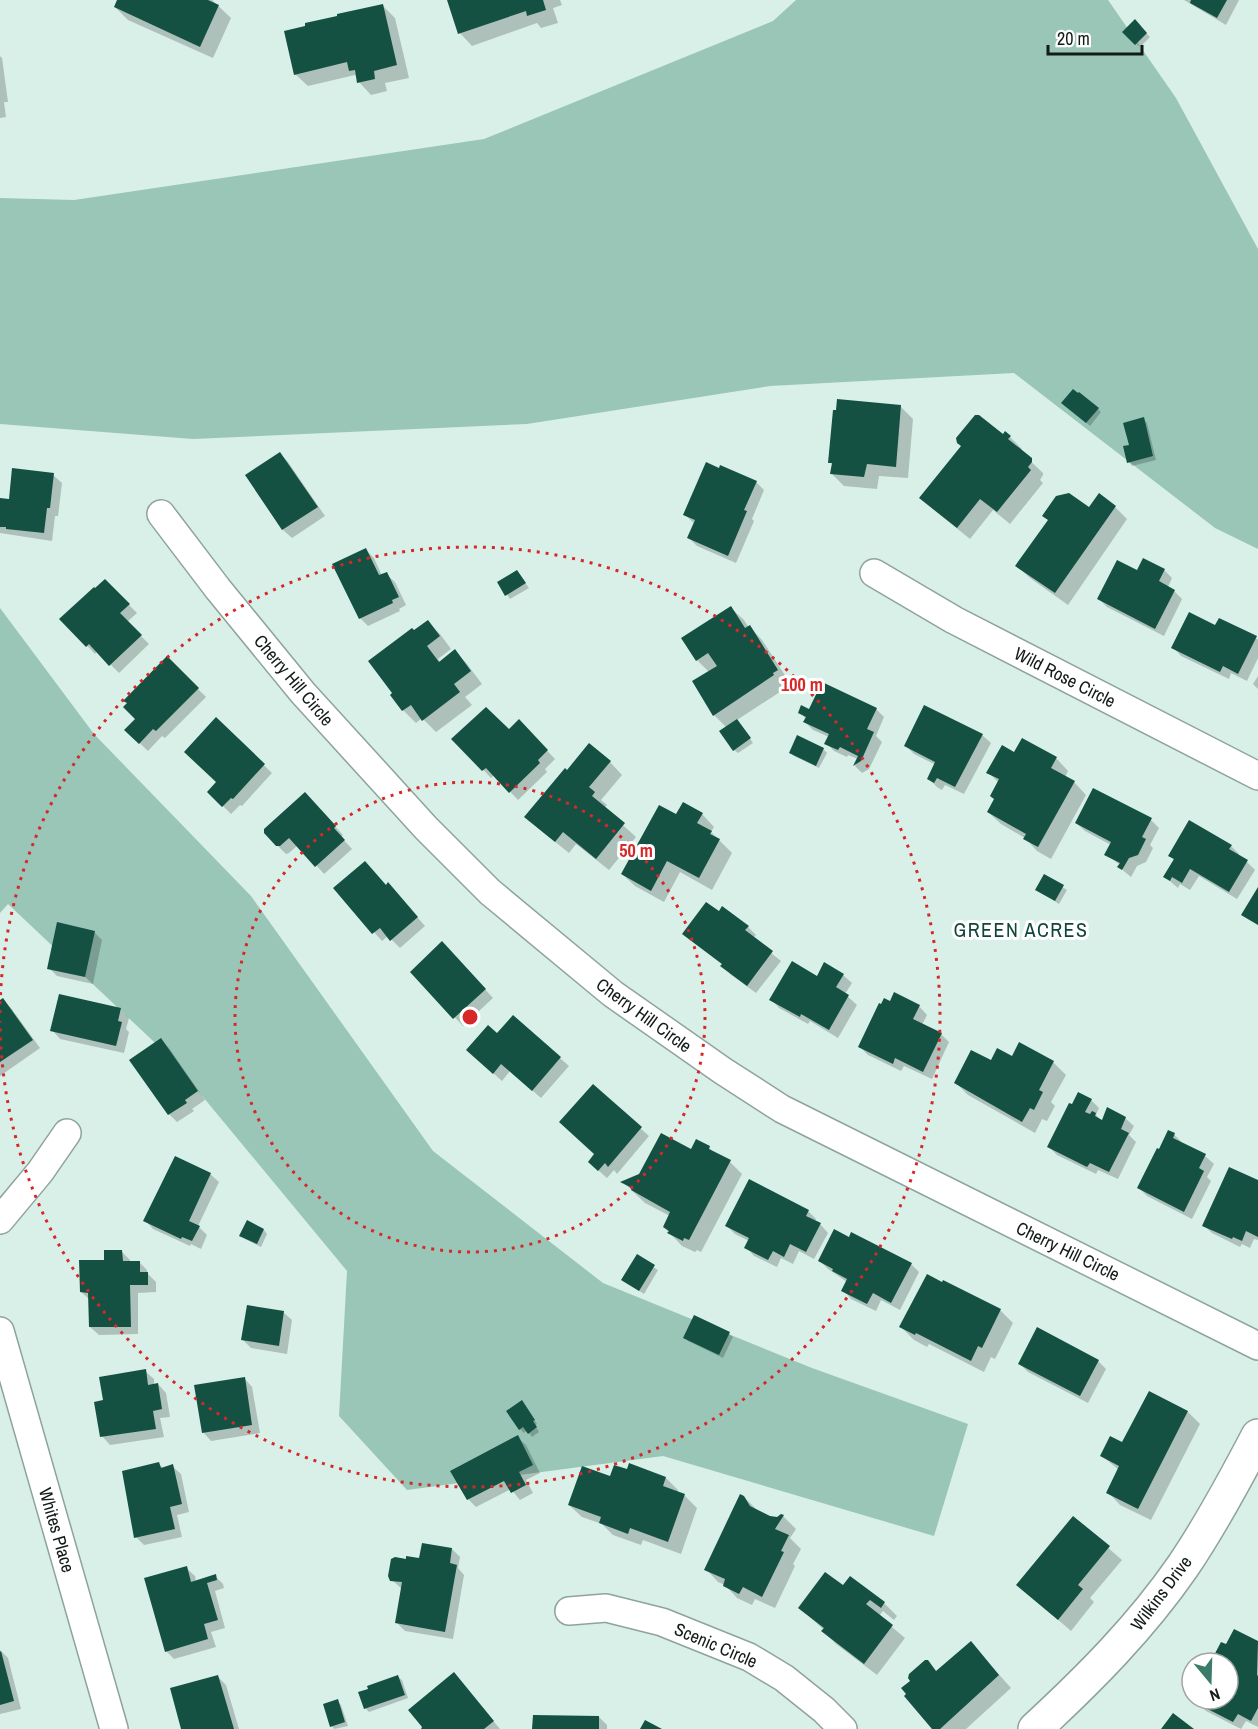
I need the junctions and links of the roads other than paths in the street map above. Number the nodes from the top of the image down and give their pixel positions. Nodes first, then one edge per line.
1 (161, 514) dead end
2 (874, 573) dead end
3 (1258, 776) edge
4 (67, 1133) dead end
5 (0, 1220) edge
6 (0, 1331) edge
7 (1258, 1346) edge
8 (1258, 1436) edge
9 (569, 1611) dead end
10 (114, 1729) edge
11 (843, 1729) edge
12 (1035, 1729) edge

1 - 7 street, Cherry Hill Circle
2 - 3 street, Wild Rose Circle
4 - 5 street
6 - 10 street, Whites Place
8 - 12 street, Wilkins Drive
9 - 11 street, Scenic Circle

